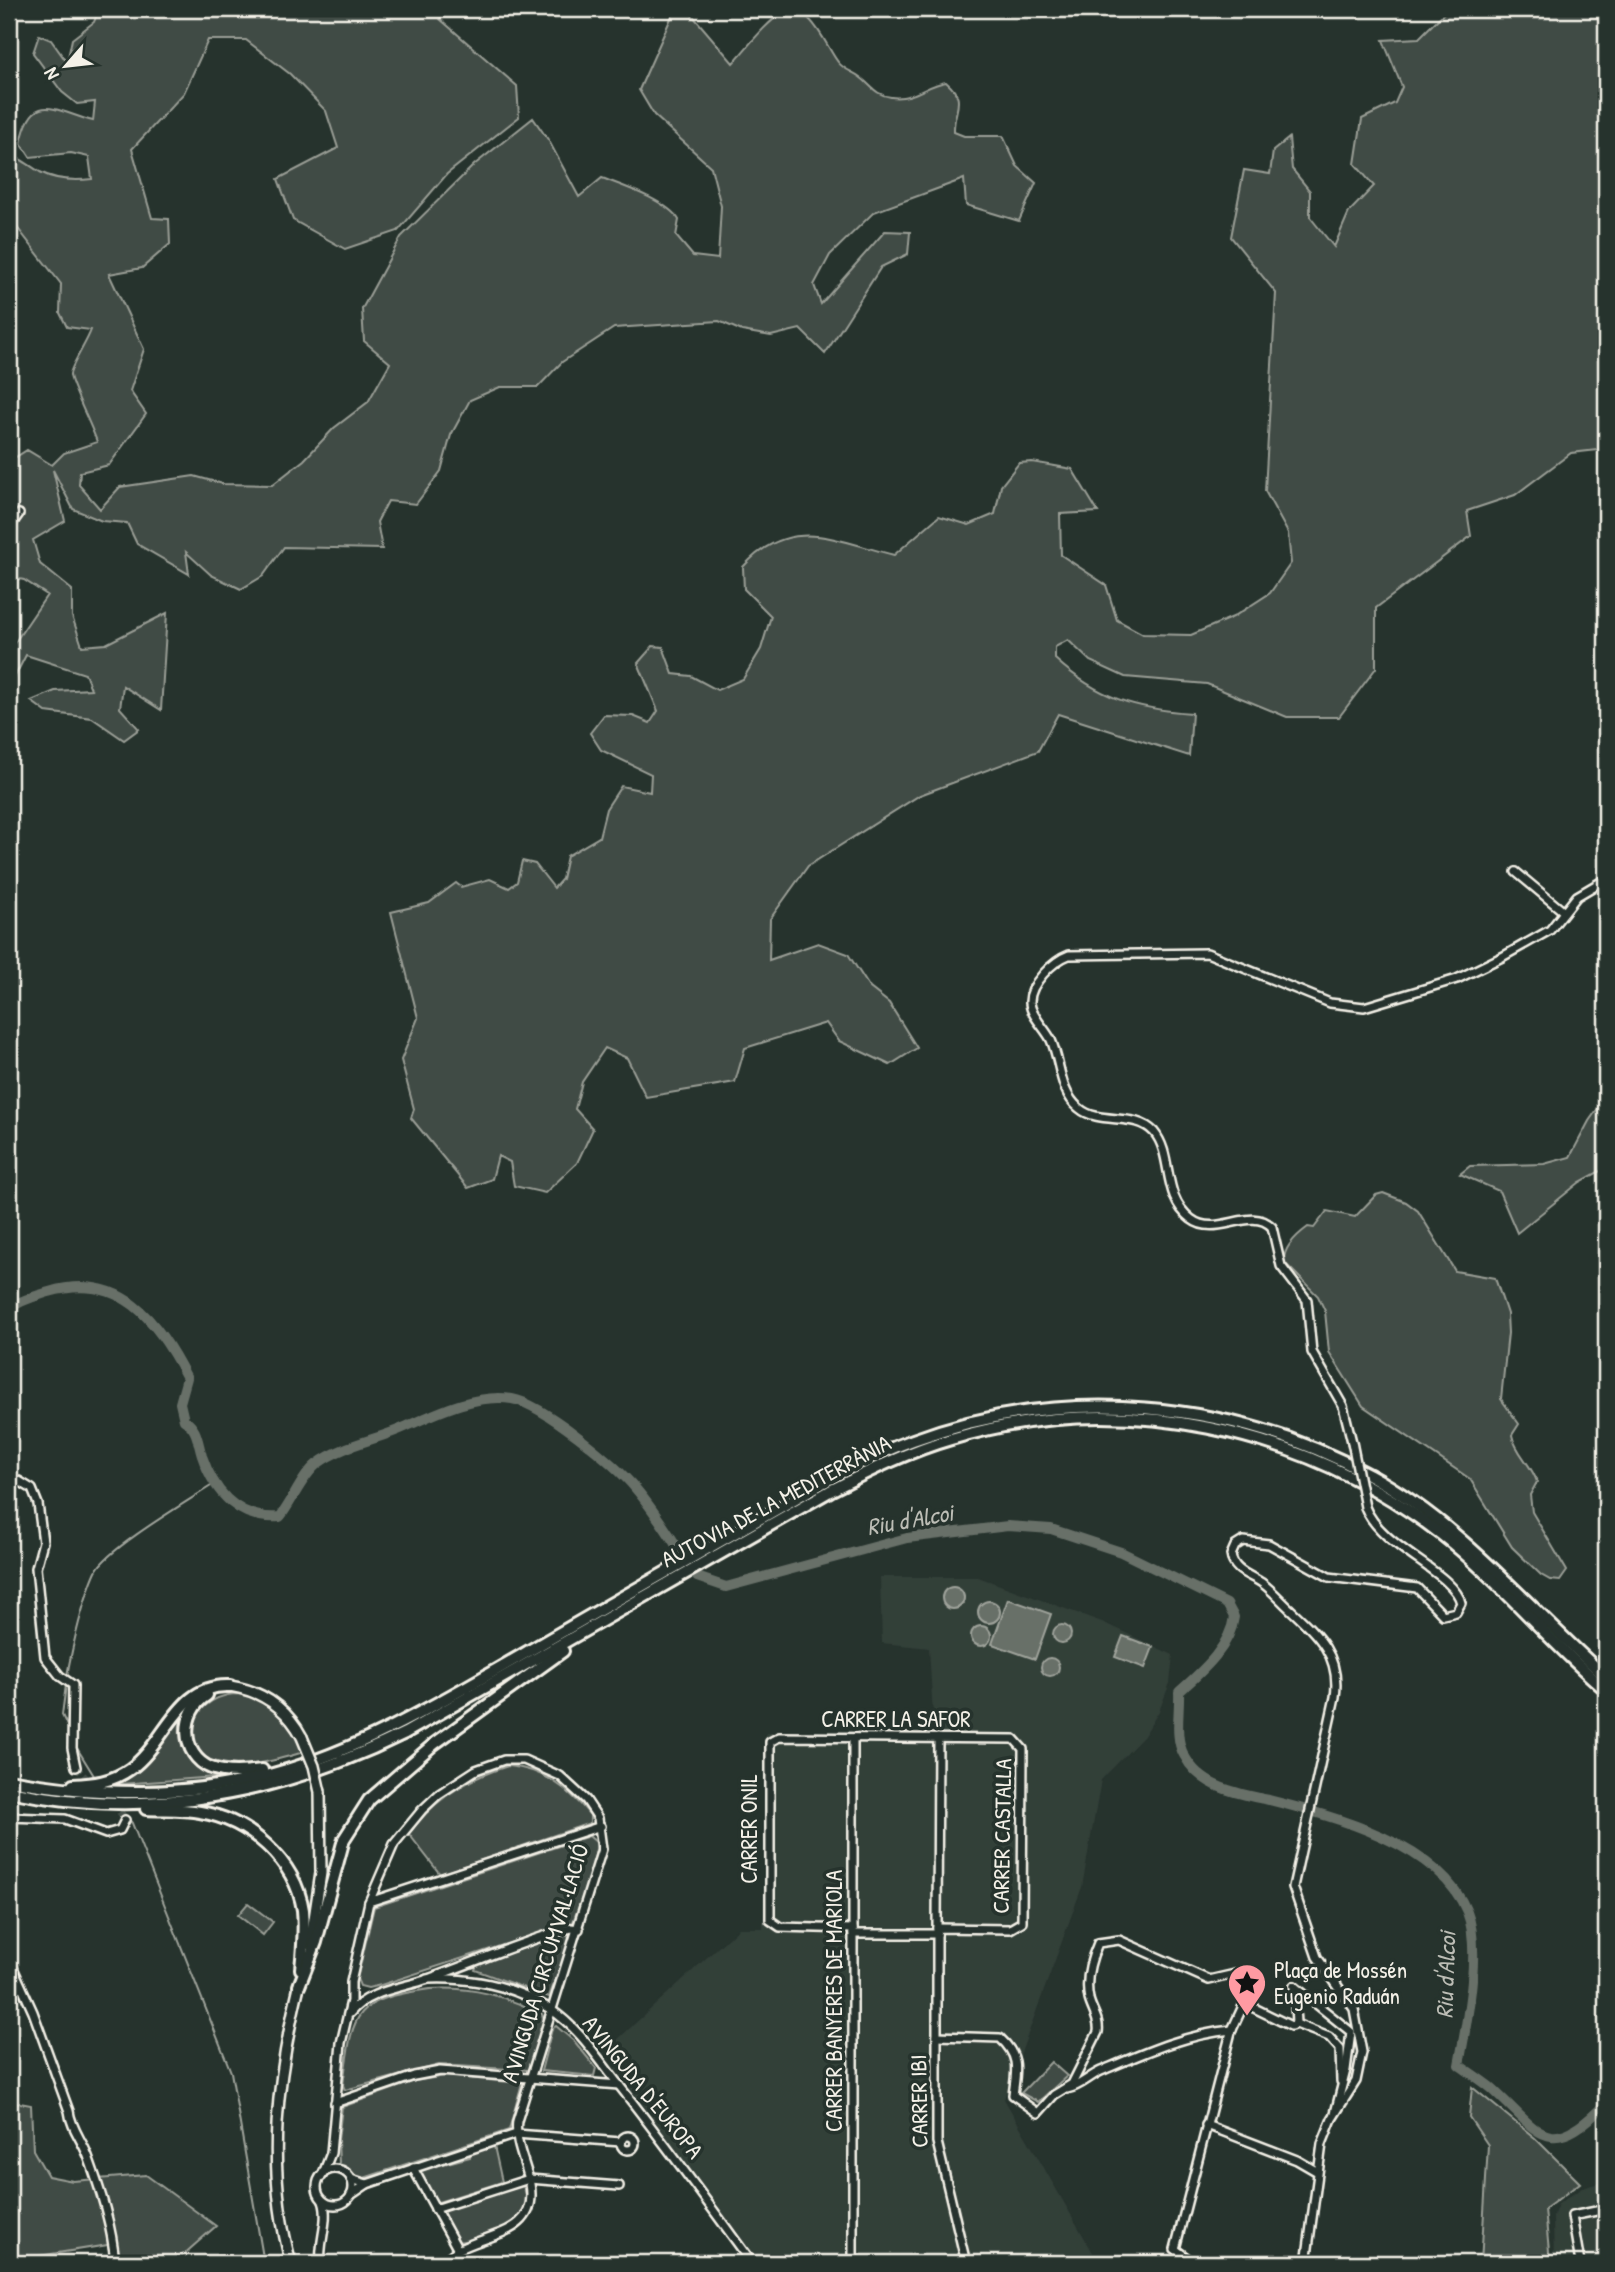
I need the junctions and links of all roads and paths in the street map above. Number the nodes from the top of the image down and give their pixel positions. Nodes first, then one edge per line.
1 (19, 514) dead end
2 (9, 528) edge
3 (1516, 872) dead end
4 (1606, 879) edge
5 (1564, 912) junction
6 (935, 1438) junction
7 (19, 1481) dead end
8 (572, 1637) junction
9 (1606, 1676) edge
10 (229, 1686) junction
11 (1606, 1690) edge
12 (938, 1738) junction
13 (853, 1739) junction
14 (770, 1742) joint
15 (1022, 1744) joint
16 (76, 1767) tunnel mouth
17 (296, 1767) junction
18 (9, 1780) edge
19 (28, 1783) junction
20 (9, 1791) edge
21 (116, 1804) junction
22 (9, 1817) edge
23 (125, 1820) dead end
24 (601, 1826) junction
25 (369, 1902) junction
26 (579, 1929) junction
27 (853, 1931) junction
28 (937, 1931) junction
29 (9, 1959) edge
30 (428, 1979) junction
31 (299, 1986) junction
32 (1246, 2004) junction
33 (553, 2011) junction
34 (348, 2016) junction
35 (1296, 2024) junction
36 (1232, 2029) junction
37 (937, 2036) junction
38 (529, 2079) junction
39 (619, 2085) junction
40 (1066, 2089) junction
41 (1341, 2089) junction
42 (335, 2103) junction
43 (1335, 2115) junction
44 (1206, 2125) junction
45 (516, 2134) junction
46 (621, 2142) dead end
47 (331, 2153) junction
48 (413, 2168) junction
49 (1316, 2171) junction
50 (346, 2174) junction
51 (322, 2176) junction
52 (529, 2179) junction
53 (368, 2184) junction
54 (619, 2186) dead end
55 (321, 2197) junction
56 (345, 2201) junction
57 (435, 2209) junction
58 (1606, 2209) edge
59 (326, 2217) junction
60 (458, 2250) junction
61 (115, 2263) edge
62 (291, 2263) edge
63 (320, 2263) edge
64 (442, 2263) edge
65 (752, 2263) edge
66 (853, 2263) edge
67 (965, 2263) edge
68 (1194, 2263) edge
69 (1306, 2263) edge
70 (1580, 2263) edge

1 - 2 street
3 - 5 street
4 - 5 street
5 - 43 street, bridge
6 - 8 highway, AUTOVIA DE LA MEDITERRÀNIA
6 - 8 highway, AUTOVIA DE LA MEDITERRÀNIA
6 - 9 highway, AUTOVIA DE LA MEDITERRÀNIA
6 - 11 highway, AUTOVIA DE LA MEDITERRÀNIA
7 - 16 street
8 - 17 highway, AUTOVIA DE LA MEDITERRÀNIA
8 - 21 highway, AUTOVIA DE LA MEDITERRÀNIA
8 - 31 highway
10 - 17 highway
10 - 19 highway
10 - 31 main road, bridge
12 - 13 street, CARRER LA SAFOR
12 - 15 street, CARRER LA SAFOR
12 - 28 street, CARRER IBI
13 - 14 street, CARRER LA SAFOR
13 - 27 street, CARRER BANYERES DE MARIOLA
14 - 27 street, CARRER ONIL
15 - 28 street, CARRER CASTALLA
17 - 19 highway, AUTOVIA DE LA MEDITERRÀNIA
18 - 19 highway, AUTOVIA DE LA MEDITERRÀNIA
20 - 21 highway, AUTOVIA DE LA MEDITERRÀNIA
21 - 31 highway
22 - 23 street
24 - 25 street
24 - 25 street, AVINGUDA CIRCUMVAL·LACIÓ
24 - 26 street, AVINGUDA CIRCUMVAL·LACIÓ
25 - 34 street, AVINGUDA CIRCUMVAL·LACIÓ
26 - 30 street
26 - 33 street, AVINGUDA CIRCUMVAL·LACIÓ
27 - 28 street
27 - 66 street, CARRER BANYERES DE MARIOLA
28 - 37 street, CARRER IBI
29 - 61 street
30 - 33 street, AVINGUDA D'EUROPA
30 - 34 street
31 - 62 main road
32 - 35 street
32 - 36 street
32 - 40 street
33 - 38 street, AVINGUDA CIRCUMVAL·LACIÓ
33 - 39 street, AVINGUDA D'EUROPA
34 - 42 street, AVINGUDA CIRCUMVAL·LACIÓ
35 - 41 street
35 - 41 street
36 - 40 street
36 - 44 street
37 - 40 street
37 - 67 street, CARRER IBI
38 - 39 street
38 - 42 street
38 - 45 street, AVINGUDA CIRCUMVAL·LACIÓ
39 - 65 street, AVINGUDA D'EUROPA
41 - 43 street
42 - 47 street, AVINGUDA CIRCUMVAL·LACIÓ
43 - 49 street
44 - 49 street
44 - 68 street
45 - 46 street
45 - 48 street
45 - 52 street, AVINGUDA CIRCUMVAL·LACIÓ
47 - 50 street
47 - 51 street, AVINGUDA CIRCUMVAL·LACIÓ
48 - 53 street
48 - 57 street
49 - 69 street
50 - 51 street
50 - 53 street
50 - 56 street
51 - 55 street
52 - 54 street
52 - 57 street
52 - 60 street, AVINGUDA CIRCUMVAL·LACIÓ
53 - 56 street
55 - 56 street
55 - 59 street
56 - 59 street
57 - 60 street
58 - 70 street
59 - 63 street
60 - 64 street, AVINGUDA CIRCUMVAL·LACIÓ

